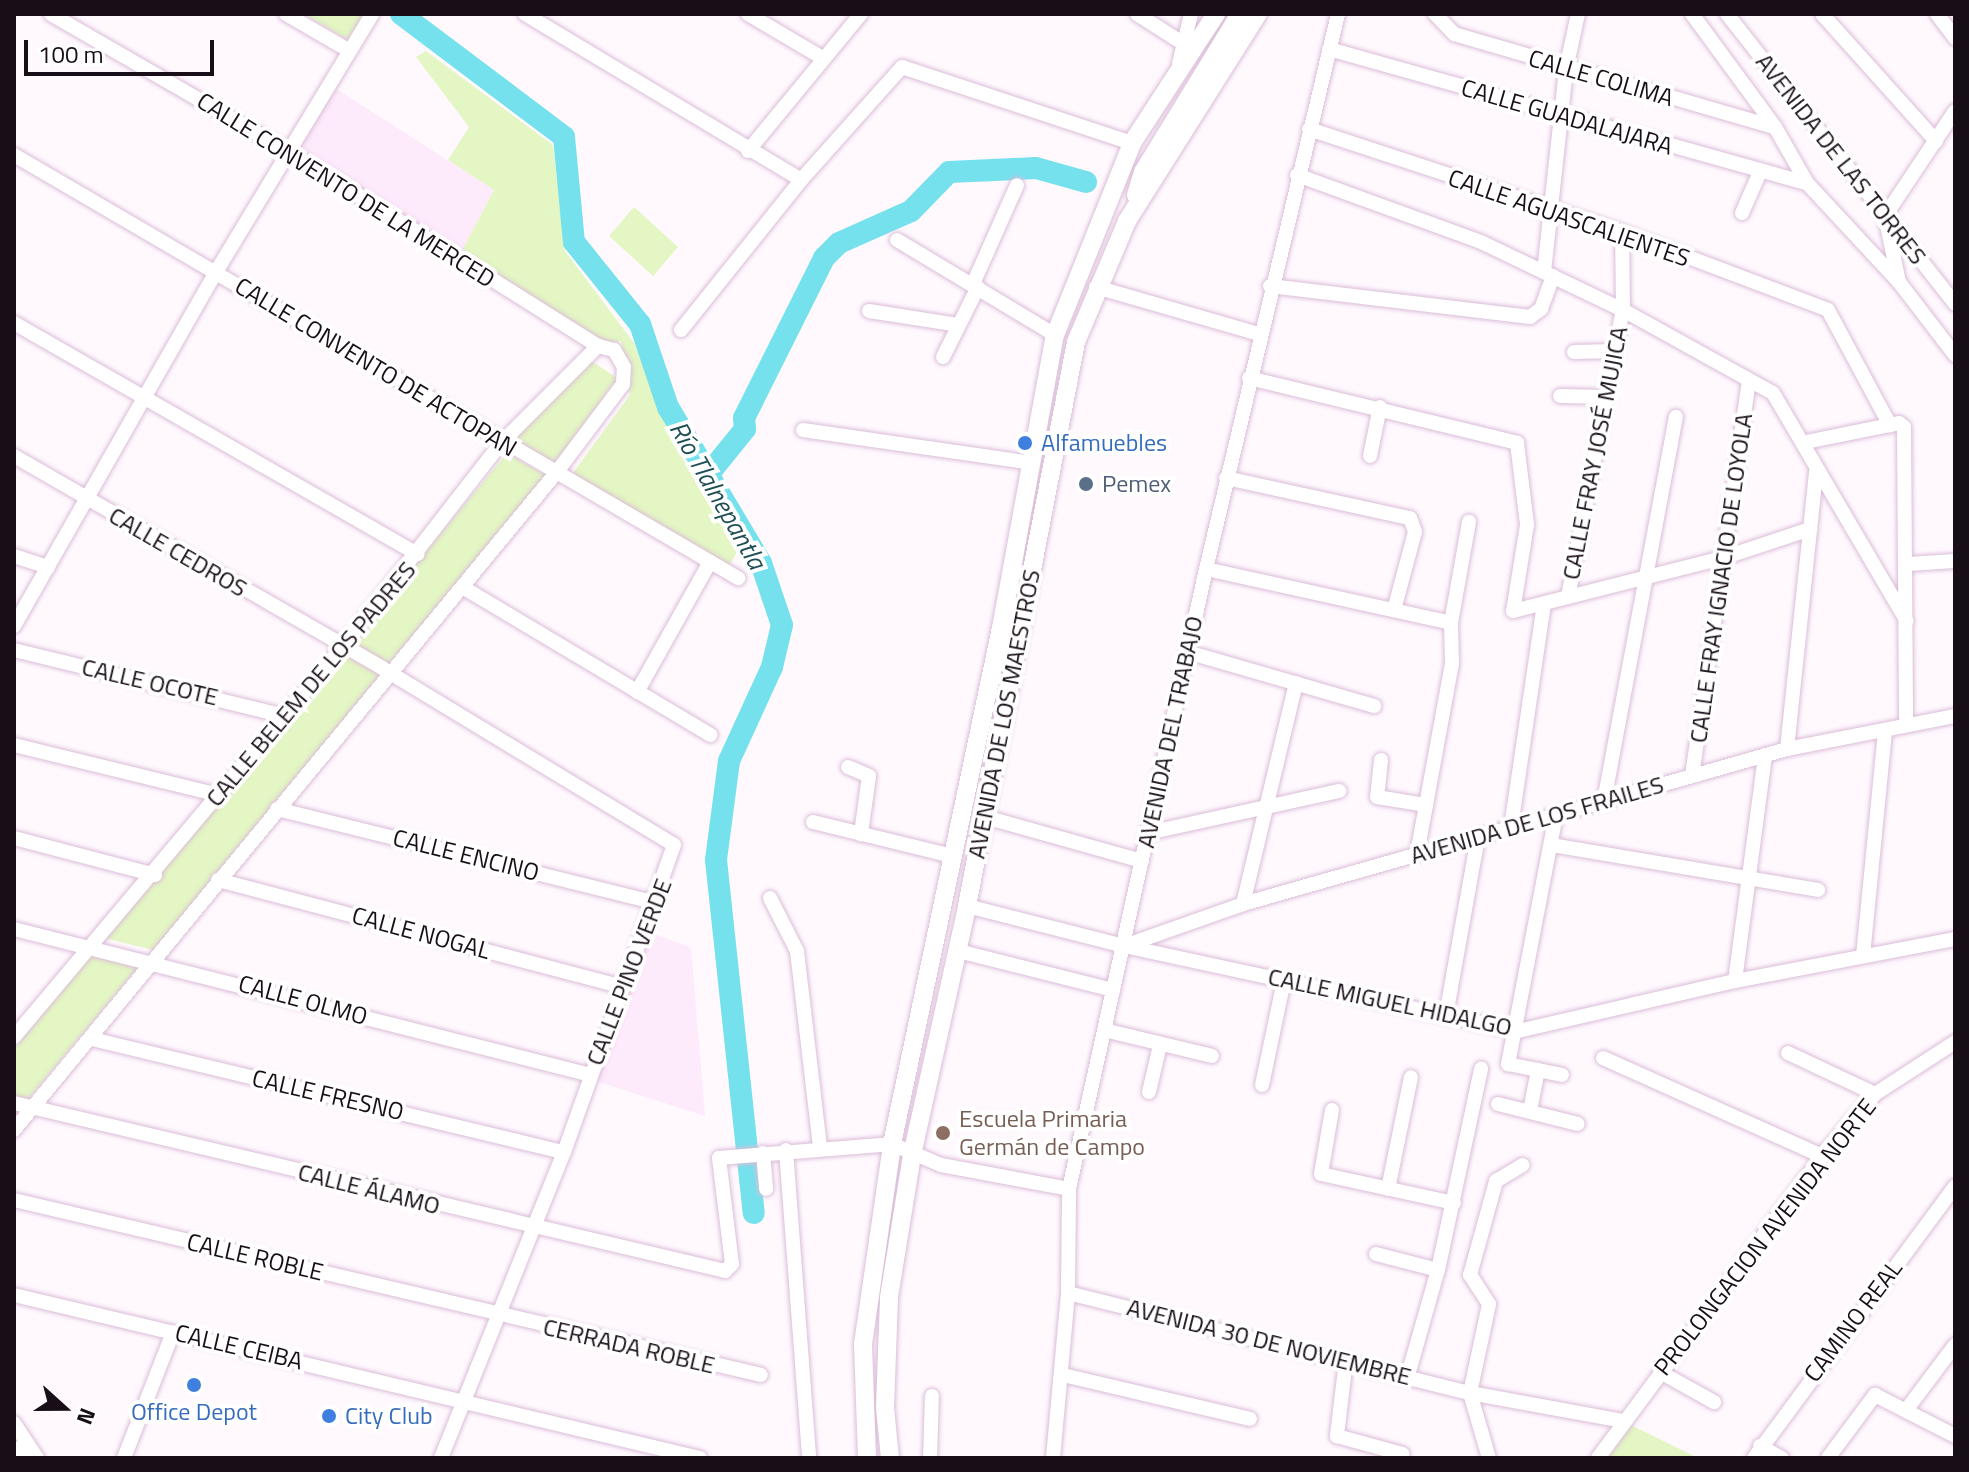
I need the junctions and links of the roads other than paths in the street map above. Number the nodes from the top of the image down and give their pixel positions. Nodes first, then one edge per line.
1 (51, 14) edge
2 (286, 14) edge
3 (372, 14) edge
4 (525, 14) edge
5 (748, 14) edge
6 (861, 14) edge
7 (1137, 14) edge
8 (1191, 14) edge
9 (1216, 14) edge
10 (1229, 14) edge
11 (1240, 14) edge
12 (1258, 14) edge
13 (1338, 14) edge
14 (1435, 14) edge
15 (1578, 14) edge
16 (1692, 14) edge
17 (1727, 14) edge
18 (1822, 14) edge
19 (1937, 14) edge
20 (1955, 38) edge
21 (1184, 44) junction
22 (1329, 49) junction
23 (348, 50) junction
24 (824, 59) junction
25 (1566, 69) junction
26 (1177, 72) junction
27 (1955, 111) edge
28 (1560, 116) junction
29 (1775, 127) junction
30 (1309, 129) junction
31 (1944, 138) edge
32 (1132, 143) junction
33 (288, 151) junction
34 (748, 151) junction
35 (14, 155) edge
36 (1138, 169) junction
37 (1760, 172) junction
38 (1297, 175) junction
39 (801, 180) junction
40 (1807, 183) junction
41 (1017, 185) dead end
42 (1554, 211) junction
43 (1105, 213) junction
44 (1742, 213) dead end
45 (1885, 216) junction
46 (1127, 221) junction
47 (1622, 232) junction
48 (897, 240) dead end
49 (216, 272) junction
50 (1548, 274) junction
51 (1899, 282) junction
52 (976, 286) junction
53 (1270, 286) junction
54 (1096, 287) junction
55 (1955, 304) edge
56 (1623, 310) junction
57 (869, 311) dead end
58 (14, 323) edge
59 (958, 325) junction
60 (681, 330) dead end
61 (1259, 334) junction
62 (1055, 335) junction
63 (598, 346) junction
64 (1614, 351) junction
65 (1574, 352) dead end
66 (1955, 355) edge
67 (943, 357) dead end
68 (1249, 378) junction
69 (1749, 380) junction
70 (1560, 396) dead end
71 (1606, 397) junction
72 (145, 400) junction
73 (1380, 407) junction
74 (1676, 417) dead end
75 (1897, 426) junction
76 (803, 430) dead end
77 (502, 442) junction
78 (1806, 442) junction
79 (14, 456) edge
80 (1370, 456) dead end
81 (1032, 463) junction
82 (1816, 472) junction
83 (556, 473) junction
84 (1226, 478) junction
85 (87, 499) junction
86 (1469, 522) dead end
87 (1810, 529) junction
88 (417, 554) junction
89 (14, 556) edge
90 (1723, 558) junction
91 (1955, 561) edge
92 (710, 562) junction
93 (1908, 564) junction
94 (48, 567) junction
95 (1206, 569) junction
96 (738, 578) dead end
97 (1644, 578) junction
98 (464, 588) junction
99 (1568, 597) junction
100 (1544, 603) junction
101 (1394, 610) junction
102 (1907, 621) junction
103 (1451, 623) junction
104 (14, 626) edge
105 (343, 646) junction
106 (14, 650) edge
107 (1187, 652) junction
108 (391, 673) junction
109 (1296, 683) junction
110 (637, 692) junction
111 (1374, 706) dead end
112 (285, 716) junction
113 (1955, 716) edge
114 (1906, 725) junction
115 (1885, 731) junction
116 (711, 735) dead end
117 (14, 745) edge
118 (1787, 749) junction
119 (1765, 755) junction
120 (1381, 760) dead end
121 (848, 767) dead end
122 (1692, 776) junction
123 (1339, 791) dead end
124 (219, 795) junction
125 (1604, 801) junction
126 (1426, 805) junction
127 (1264, 807) junction
128 (277, 809) junction
129 (1556, 815) junction
130 (985, 817) junction
131 (813, 822) dead end
132 (1511, 827) junction
133 (1148, 833) junction
134 (861, 834) junction
135 (1478, 837) junction
136 (14, 838) edge
137 (1552, 845) junction
138 (1417, 854) junction
139 (953, 856) junction
140 (1142, 861) junction
141 (155, 875) junction
142 (1747, 878) junction
143 (218, 880) junction
144 (1818, 890) dead end
145 (770, 898) dead end
146 (654, 902) junction
147 (1243, 904) junction
148 (967, 906) junction
149 (14, 929) edge
150 (1955, 939) edge
151 (1124, 946) junction
152 (91, 947) junction
153 (958, 951) junction
154 (1863, 956) junction
155 (151, 961) junction
156 (1284, 981) junction
157 (1735, 981) junction
158 (623, 987) junction
159 (1113, 990) junction
160 (1446, 1015) junction
161 (1104, 1030) junction
162 (1518, 1031) junction
163 (14, 1037) edge
164 (92, 1039) junction
165 (1955, 1042) edge
166 (1160, 1045) junction
167 (1788, 1053) dead end
168 (1212, 1056) dead end
169 (1603, 1058) dead end
170 (1481, 1069) dead end
171 (1538, 1070) junction
172 (591, 1075) junction
173 (1562, 1075) dead end
174 (1411, 1077) dead end
175 (1262, 1085) dead end
176 (1149, 1092) dead end
177 (1875, 1094) junction
178 (14, 1103) edge
179 (1498, 1104) dead end
180 (32, 1108) junction
181 (1332, 1110) dead end
182 (1530, 1111) junction
183 (1578, 1124) dead end
184 (14, 1130) edge
185 (892, 1144) junction
186 (820, 1146) junction
187 (786, 1150) junction
188 (564, 1152) junction
189 (759, 1154) junction
190 (912, 1155) junction
191 (1822, 1156) junction
192 (1523, 1165) dead end
193 (1955, 1186) edge
194 (766, 1189) dead end
195 (1069, 1189) junction
196 (1388, 1189) junction
197 (14, 1200) edge
198 (1454, 1203) junction
199 (533, 1229) junction
200 (1376, 1254) dead end
201 (1438, 1270) junction
202 (1068, 1293) junction
203 (14, 1295) edge
204 (496, 1315) junction
205 (173, 1332) junction
206 (1955, 1345) edge
207 (1346, 1360) junction
208 (1409, 1371) junction
209 (1660, 1372) junction
210 (761, 1375) dead end
211 (1063, 1375) junction
212 (1470, 1393) junction
213 (932, 1396) dead end
214 (464, 1400) junction
215 (1714, 1402) dead end
216 (1907, 1409) junction
217 (1250, 1419) dead end
218 (1622, 1421) junction
219 (14, 1423) edge
220 (1955, 1436) edge
221 (1757, 1452) edge
222 (21, 1454) edge
223 (1403, 1454) dead end
224 (935, 1457) edge
225 (124, 1458) edge
226 (441, 1458) edge
227 (700, 1458) edge
228 (809, 1458) edge
229 (867, 1458) edge
230 (890, 1458) edge
231 (1053, 1458) edge
232 (1489, 1458) edge
233 (1598, 1458) edge
234 (1782, 1458) edge
235 (1828, 1458) edge

1 - 33 street, CALLE CONVENTO DE LA MERCED
2 - 23 street
3 - 23 street
4 - 34 street
5 - 24 street
6 - 24 street
7 - 21 street
8 - 21 street
9 - 26 main road, AVENIDA DE LOS MAESTROS
10 - 36 main road, AVENIDA DE LOS MAESTROS
11 - 36 main road
12 - 46 main road, AVENIDA DE LOS MAESTROS
13 - 22 street, AVENIDA DEL TRABAJO
14 - 25 street, CALLE COLIMA
15 - 25 street
16 - 29 street, AVENIDA DE LAS TORRES
17 - 45 street, AVENIDA DE LAS TORRES
18 - 31 street
19 - 20 street
21 - 26 street
22 - 28 street, CALLE GUADALAJARA
22 - 30 street, AVENIDA DEL TRABAJO
23 - 33 street
24 - 34 street
25 - 28 street
25 - 29 street, CALLE COLIMA
26 - 32 main road, AVENIDA DE LOS MAESTROS
27 - 31 street
28 - 37 street, CALLE GUADALAJARA
28 - 42 street
29 - 40 street, AVENIDA DE LAS TORRES
30 - 38 street, AVENIDA DEL TRABAJO
30 - 42 street, CALLE AGUASCALIENTES
31 - 45 street
32 - 39 street
32 - 43 main road, AVENIDA DE LOS MAESTROS
33 - 49 street
33 - 63 street, CALLE CONVENTO DE LA MERCED
34 - 39 street
35 - 49 street, CALLE CONVENTO DE ACTOPAN
36 - 43 main road, AVENIDA DE LOS MAESTROS
36 - 46 main road
37 - 40 street, CALLE GUADALAJARA
37 - 44 street
38 - 50 street
38 - 53 street, AVENIDA DEL TRABAJO
39 - 60 street
40 - 51 street, AVENIDA DE LAS TORRES
41 - 52 street
42 - 47 street, CALLE AGUASCALIENTES
42 - 50 street
43 - 62 main road, AVENIDA DE LOS MAESTROS
45 - 51 street
45 - 55 street, AVENIDA DE LAS TORRES
46 - 54 main road, AVENIDA DE LOS MAESTROS
47 - 56 street, CALLE FRAY JOSÉ MUJICA
47 - 75 street, CALLE AGUASCALIENTES
48 - 52 street
49 - 72 street
49 - 77 street, CALLE CONVENTO DE ACTOPAN
50 - 53 street
50 - 56 street
51 - 66 street, AVENIDA DE LAS TORRES
52 - 59 street
52 - 62 street
53 - 61 street, AVENIDA DEL TRABAJO
54 - 61 street
54 - 130 main road, AVENIDA DE LOS MAESTROS
56 - 64 street, CALLE FRAY JOSÉ MUJICA
56 - 69 street
57 - 59 street
58 - 72 street
59 - 67 street
61 - 68 street, AVENIDA DEL TRABAJO
62 - 81 main road, AVENIDA DE LOS MAESTROS
63 - 77 street, CALLE BELEM DE LOS PADRES
63 - 83 street
64 - 65 street
64 - 71 street, CALLE FRAY JOSÉ MUJICA
68 - 73 street
68 - 84 street, AVENIDA DEL TRABAJO
69 - 78 street
69 - 90 street, CALLE FRAY IGNACIO DE LOYOLA
70 - 71 street
71 - 99 street, CALLE FRAY JOSÉ MUJICA
72 - 85 street
72 - 88 street
73 - 80 street
73 - 100 street
74 - 97 street
75 - 78 street
75 - 93 street
76 - 81 street
77 - 83 street, CALLE CONVENTO DE ACTOPAN
77 - 88 street, CALLE BELEM DE LOS PADRES
78 - 82 street
79 - 85 street, CALLE CEDROS
81 - 139 main road, AVENIDA DE LOS MAESTROS
82 - 87 street
82 - 102 street
83 - 92 street, CALLE CONVENTO DE ACTOPAN
83 - 98 street
84 - 95 street, AVENIDA DEL TRABAJO
84 - 101 street
85 - 94 street
85 - 105 street, CALLE CEDROS
86 - 103 street
87 - 90 street
87 - 118 street
88 - 105 street, CALLE BELEM DE LOS PADRES
89 - 94 street
90 - 97 street
90 - 122 street, CALLE FRAY IGNACIO DE LOYOLA
91 - 93 street
92 - 96 street, CALLE CONVENTO DE ACTOPAN
92 - 110 street
93 - 102 street
94 - 104 street
95 - 101 street
95 - 107 street, AVENIDA DEL TRABAJO
97 - 99 street
97 - 125 street
98 - 108 street
98 - 110 street
99 - 100 street
100 - 132 street, CALLE FRAY JOSÉ MUJICA
101 - 103 street
102 - 114 street
103 - 126 street
105 - 108 street, CALLE PINO VERDE
105 - 112 street, CALLE BELEM DE LOS PADRES
106 - 112 street, CALLE OCOTE
107 - 109 street
107 - 133 street, AVENIDA DEL TRABAJO
108 - 128 street
108 - 146 street, CALLE PINO VERDE
109 - 111 street
109 - 127 street
110 - 116 street
112 - 124 street, CALLE BELEM DE LOS PADRES
113 - 114 street, AVENIDA DE LOS FRAILES
114 - 115 street, AVENIDA DE LOS FRAILES
115 - 118 street, AVENIDA DE LOS FRAILES
115 - 154 street
117 - 124 street
118 - 119 street, AVENIDA DE LOS FRAILES
119 - 122 street, AVENIDA DE LOS FRAILES
119 - 142 street
120 - 126 street
121 - 134 street
122 - 125 street, AVENIDA DE LOS FRAILES
123 - 127 street
124 - 141 street, CALLE BELEM DE LOS PADRES
125 - 129 street, AVENIDA DE LOS FRAILES
126 - 138 street
127 - 133 street
127 - 147 street
128 - 143 street
128 - 146 street, CALLE ENCINO
129 - 132 street, AVENIDA DE LOS FRAILES
129 - 137 street
130 - 140 street
130 - 148 main road, AVENIDA DE LOS MAESTROS
131 - 134 street
132 - 135 street, AVENIDA DE LOS FRAILES
133 - 140 street, AVENIDA DEL TRABAJO
134 - 139 street
135 - 138 street, AVENIDA DE LOS FRAILES
135 - 160 street
136 - 141 street
137 - 142 street
137 - 162 street
138 - 147 street, AVENIDA DE LOS FRAILES
139 - 185 main road, AVENIDA DE LOS MAESTROS
140 - 151 street, AVENIDA DEL TRABAJO
141 - 152 street, CALLE BELEM DE LOS PADRES
142 - 144 street
142 - 157 street
143 - 155 street
143 - 158 street, CALLE NOGAL
145 - 186 street
146 - 158 street, CALLE PINO VERDE
147 - 151 street, AVENIDA DE LOS FRAILES
148 - 151 street, CALLE MIGUEL HIDALGO
148 - 153 main road, AVENIDA DE LOS MAESTROS
149 - 152 street, CALLE OLMO
150 - 154 street, CALLE MIGUEL HIDALGO
151 - 156 street, CALLE MIGUEL HIDALGO
151 - 159 street, AVENIDA DEL TRABAJO
152 - 155 street, CALLE OLMO
152 - 163 street, CALLE BELEM DE LOS PADRES
153 - 159 street
153 - 190 main road, AVENIDA DE LOS MAESTROS
154 - 157 street, CALLE MIGUEL HIDALGO
155 - 164 street
155 - 172 street, CALLE OLMO
156 - 160 street, CALLE MIGUEL HIDALGO
156 - 175 street
157 - 162 street, CALLE MIGUEL HIDALGO
158 - 172 street, CALLE PINO VERDE
159 - 161 street, AVENIDA DEL TRABAJO
160 - 162 street, CALLE MIGUEL HIDALGO
161 - 166 street
161 - 195 street, AVENIDA DEL TRABAJO
162 - 171 street
164 - 180 street
164 - 188 street, CALLE FRESNO
165 - 177 street, PROLONGACION AVENIDA NORTE
166 - 168 street
166 - 176 street
167 - 177 street
169 - 191 street
170 - 198 street
171 - 173 street
171 - 182 street
172 - 188 street, CALLE PINO VERDE
174 - 196 street
177 - 191 street, PROLONGACION AVENIDA NORTE
178 - 180 street, CALLE ÁLAMO
179 - 182 street
180 - 184 street
180 - 199 street, CALLE ÁLAMO
181 - 196 street
182 - 183 street
185 - 186 street
185 - 190 street
185 - 229 main road, AVENIDA DE LOS MAESTROS
186 - 187 street
187 - 189 street
187 - 228 street
188 - 199 street, CALLE PINO VERDE
189 - 194 street
189 - 199 street, CALLE ÁLAMO
190 - 195 street
190 - 230 main road, AVENIDA DE LOS MAESTROS
191 - 209 street, PROLONGACION AVENIDA NORTE
192 - 212 street
193 - 221 street, CAMINO REAL
195 - 202 street, AVENIDA DEL TRABAJO
196 - 198 street
197 - 204 street, CALLE ROBLE
198 - 201 street
199 - 204 street, CALLE PINO VERDE
200 - 201 street
201 - 208 street
202 - 207 street, AVENIDA 30 DE NOVIEMBRE
202 - 211 street, AVENIDA DEL TRABAJO
203 - 205 street, CALLE CEIBA
204 - 210 street, CERRADA ROBLE
204 - 214 street, CALLE PINO VERDE
205 - 214 street, CALLE CEIBA
205 - 225 street
206 - 216 street
207 - 208 street, AVENIDA 30 DE NOVIEMBRE
207 - 223 street
208 - 212 street, AVENIDA 30 DE NOVIEMBRE
209 - 215 street
209 - 218 street, PROLONGACION AVENIDA NORTE
211 - 217 street
211 - 231 street, AVENIDA DEL TRABAJO
212 - 218 street, AVENIDA 30 DE NOVIEMBRE
212 - 232 street
213 - 224 street
214 - 226 street, CALLE PINO VERDE
214 - 227 street, CALLE CEIBA
216 - 220 street
216 - 235 street
218 - 233 street, PROLONGACION AVENIDA NORTE
219 - 222 street
221 - 234 street

